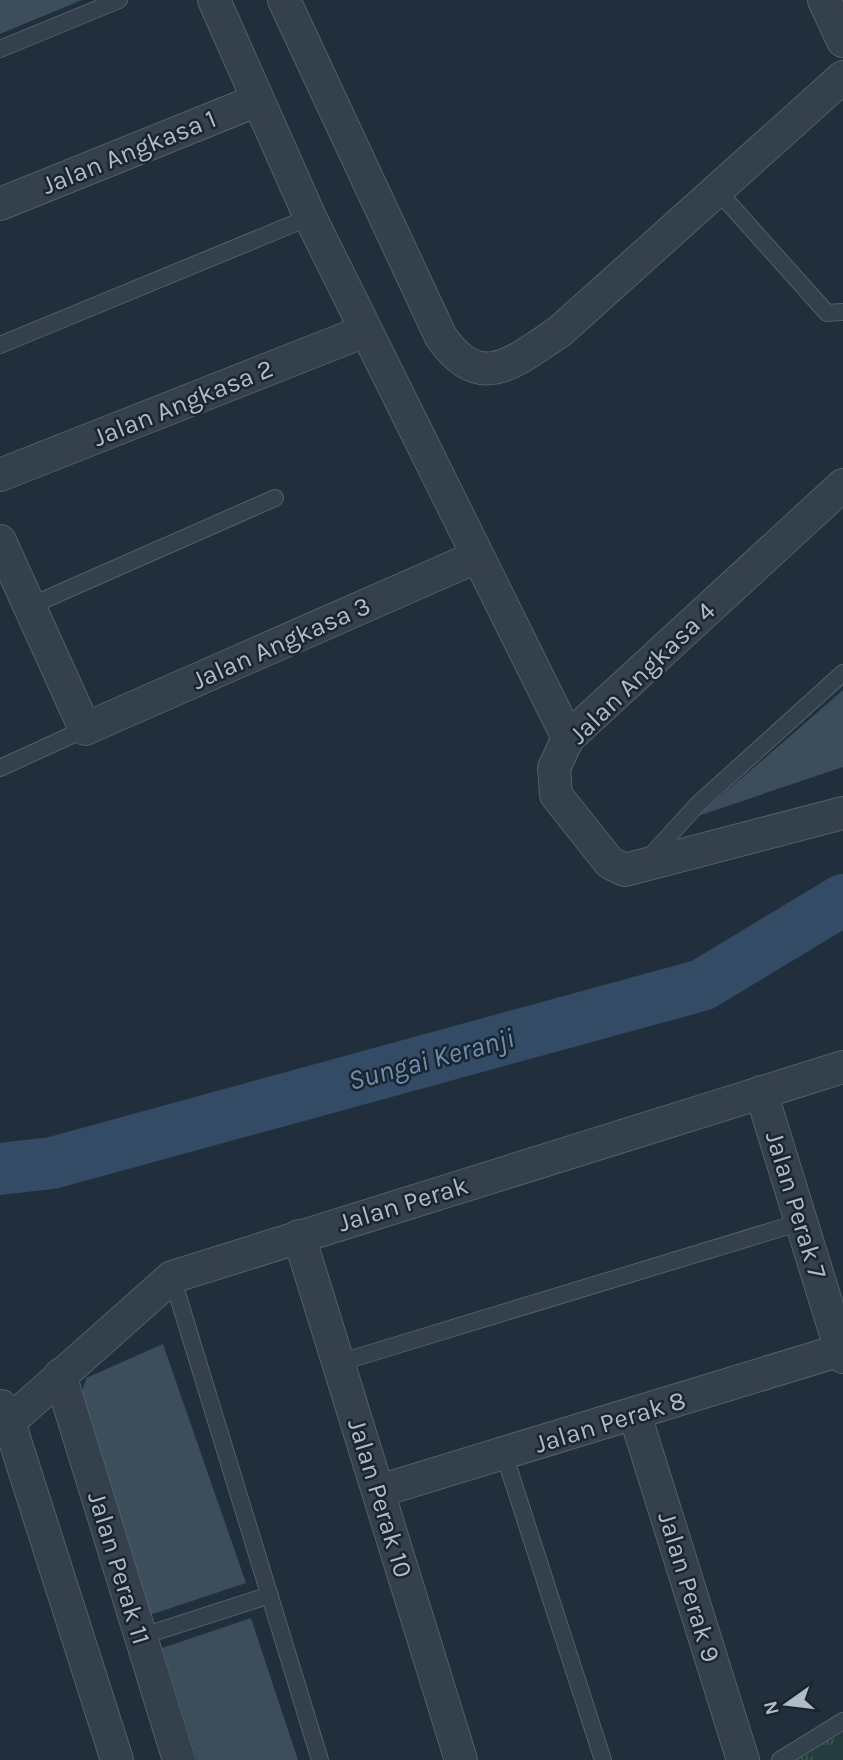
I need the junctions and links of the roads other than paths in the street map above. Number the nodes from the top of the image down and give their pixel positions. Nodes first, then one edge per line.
1 (119, 0) edge
2 (214, 0) edge
3 (284, 0) edge
4 (824, 0) edge
5 (843, 41) edge
6 (0, 49) edge
7 (843, 77) edge
8 (258, 100) junction
9 (717, 190) junction
10 (0, 204) edge
11 (310, 217) junction
12 (843, 312) edge
13 (365, 331) junction
14 (0, 345) edge
15 (0, 475) edge
16 (843, 485) edge
17 (275, 498) dead end
18 (0, 541) edge
19 (476, 557) junction
20 (30, 607) junction
21 (843, 673) edge
22 (85, 729) junction
23 (568, 738) junction
24 (0, 768) edge
25 (843, 813) edge
26 (641, 867) junction
27 (843, 1067) edge
28 (761, 1092) junction
29 (801, 1222) junction
30 (299, 1236) junction
31 (172, 1277) junction
32 (842, 1354) edge
33 (338, 1363) junction
34 (60, 1375) junction
35 (635, 1415) junction
36 (3, 1419) edge
37 (504, 1454) junction
38 (379, 1491) junction
39 (270, 1595) junction
40 (140, 1637) junction
41 (843, 1721) edge
42 (117, 1760) edge
43 (179, 1760) edge
44 (320, 1760) edge
45 (461, 1760) edge
46 (603, 1760) edge
47 (743, 1760) edge
48 (780, 1760) edge

1 - 6 lane
2 - 8 street
3 - 9 street
4 - 5 street
7 - 9 street
8 - 10 street, Jalan Angkasa 1
8 - 11 street
9 - 12 lane
11 - 13 street
11 - 14 lane
13 - 15 street, Jalan Angkasa 2
13 - 19 street
16 - 23 street, Jalan Angkasa 4
17 - 20 lane
18 - 20 street
19 - 22 street, Jalan Angkasa 3
19 - 23 street
20 - 22 street
21 - 26 lane
22 - 24 lane
23 - 26 street, Jalan Angkasa 4
25 - 26 street
27 - 28 street, Jalan Perak
28 - 29 street, Jalan Perak 7
28 - 30 street, Jalan Perak
29 - 32 street, Jalan Perak 7
29 - 33 lane
30 - 31 street, Jalan Perak
30 - 33 street, Jalan Perak 10
31 - 34 street, Jalan Perak
31 - 39 lane
32 - 35 street, Jalan Perak 8
33 - 38 street, Jalan Perak 10
34 - 36 street, Jalan Perak
34 - 40 street, Jalan Perak 11
35 - 37 street, Jalan Perak 8
35 - 47 street, Jalan Perak 9
36 - 42 street
37 - 38 street, Jalan Perak 8
37 - 46 lane
38 - 45 street, Jalan Perak 10
39 - 40 lane
39 - 44 lane
40 - 43 street, Jalan Perak 11
41 - 48 lane

